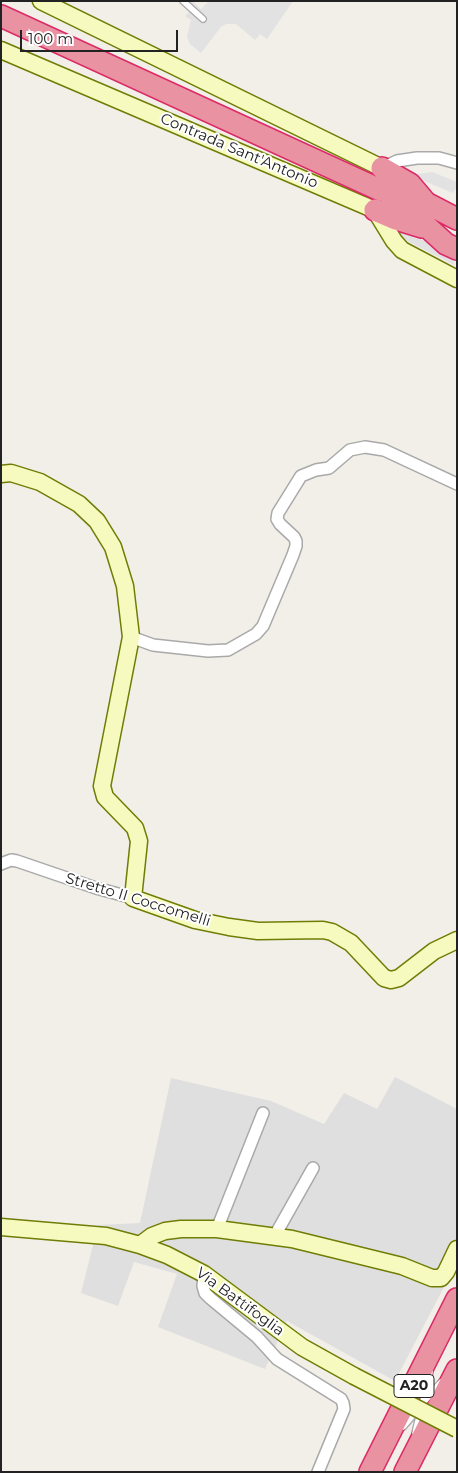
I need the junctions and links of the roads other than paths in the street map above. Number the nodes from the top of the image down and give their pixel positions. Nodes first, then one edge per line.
1 (41, 1) edge
2 (183, 1) edge
3 (1, 16) edge
4 (203, 20) dead end
5 (1, 50) edge
6 (457, 163) edge
7 (410, 184) junction
8 (378, 189) junction
9 (428, 204) junction
10 (457, 209) edge
11 (457, 219) edge
12 (427, 228) junction
13 (457, 228) edge
14 (457, 240) edge
15 (457, 250) edge
16 (457, 279) edge
17 (1, 474) edge
18 (457, 484) edge
19 (131, 638) junction
20 (1, 864) edge
21 (133, 898) junction
22 (457, 940) edge
23 (263, 1113) dead end
24 (313, 1168) dead end
25 (1, 1227) edge
26 (217, 1229) junction
27 (276, 1237) junction
28 (140, 1245) junction
29 (457, 1250) edge
30 (204, 1274) junction
31 (457, 1299) edge
32 (440, 1336) junction
33 (457, 1362) edge
34 (457, 1370) edge
35 (422, 1404) junction
36 (457, 1429) edge
37 (414, 1438) dead end
38 (411, 1446) dead end
39 (373, 1465) edge
40 (318, 1472) edge
41 (405, 1472) edge

1 - 8 street
2 - 4 lane
3 - 8 highway
5 - 8 street, Contrada Sant'Antonio
6 - 8 street
7 - 8 highway
7 - 9 highway
7 - 10 highway
8 - 9 highway
8 - 12 highway
8 - 16 street
9 - 10 highway
9 - 11 highway
9 - 13 highway
12 - 14 highway
12 - 15 highway
17 - 19 street
18 - 19 street
19 - 21 street
20 - 21 street, Stretto II Coccomelli
21 - 22 street, Stretto II Coccomelli
23 - 26 street
24 - 27 street
25 - 28 street, Via Battifoglia
26 - 27 street
26 - 28 street
27 - 29 street
28 - 30 street, Via Battifoglia
30 - 36 street, Via Battifoglia, bridge
30 - 40 street
31 - 32 highway, A20
32 - 35 lane
32 - 39 highway, A20
33 - 35 lane
34 - 41 highway, A20
35 - 37 lane
35 - 39 lane
38 - 41 lane

